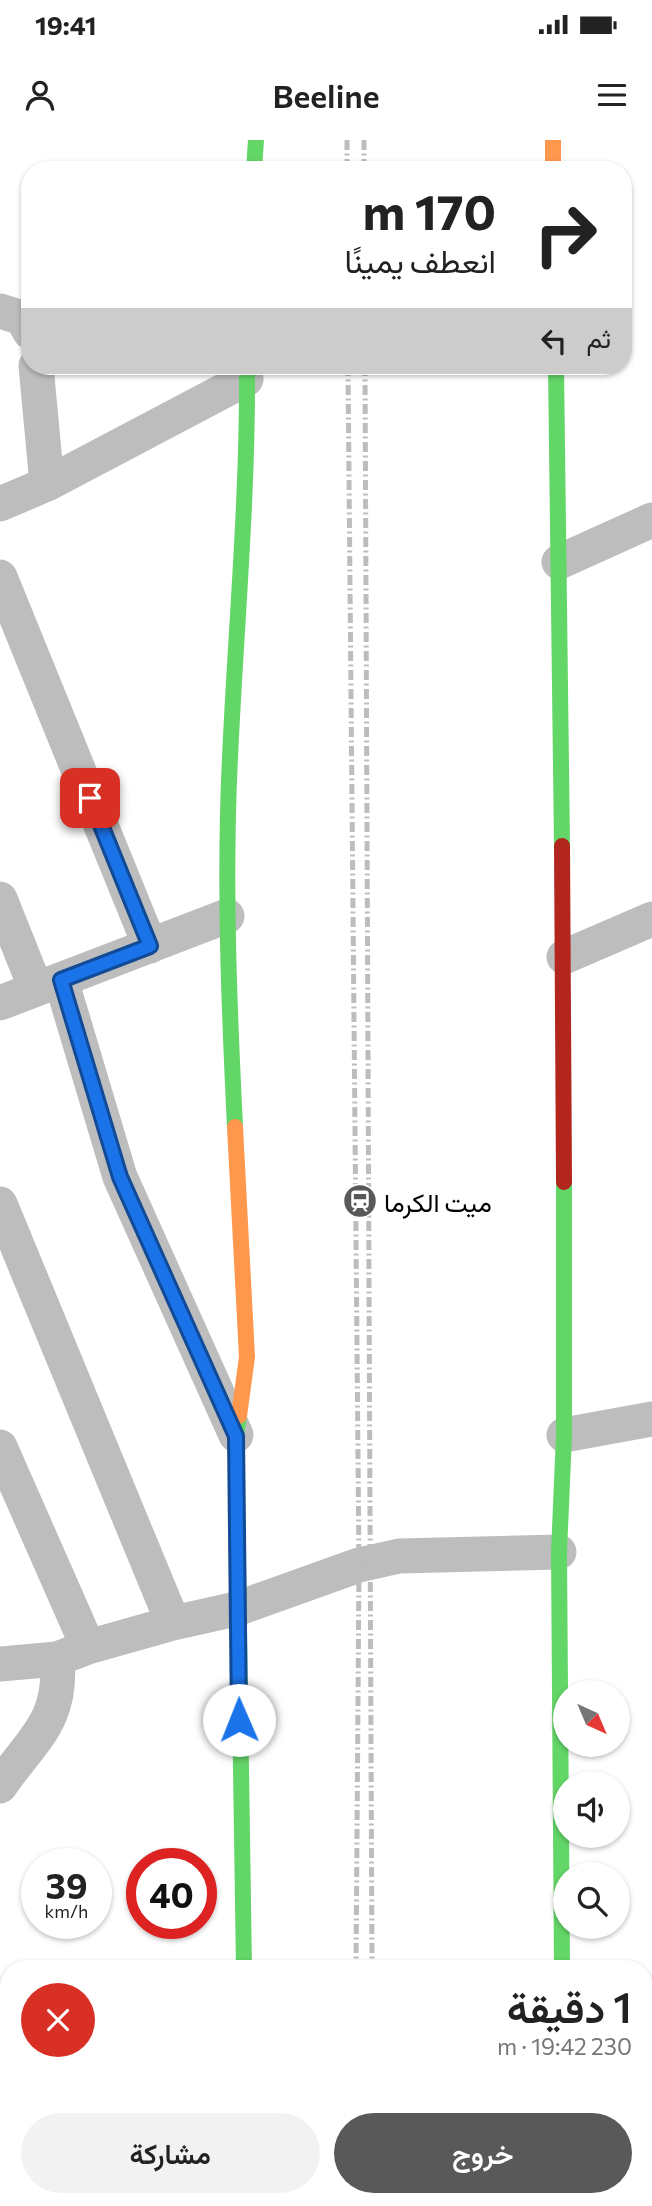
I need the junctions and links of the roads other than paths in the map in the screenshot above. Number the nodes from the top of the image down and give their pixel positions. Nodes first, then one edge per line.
1 (256, 140) edge
2 (553, 140) edge
3 (255, 161) edge
4 (553, 161) edge
5 (0, 311) edge
6 (21, 318) edge
7 (37, 375) edge
8 (241, 375) edge
9 (246, 375) edge
10 (556, 375) edge
11 (47, 484) junction
12 (0, 504) edge
13 (652, 520) edge
14 (559, 562) junction
15 (0, 577) edge
16 (0, 899) edge
17 (226, 916) junction
18 (652, 919) edge
19 (150, 946) junction
20 (564, 957) junction
21 (48, 985) junction
22 (0, 1003) edge
23 (0, 1204) edge
24 (652, 1419) edge
25 (564, 1435) junction
26 (236, 1436) junction
27 (0, 1447) edge
28 (559, 1552) junction
29 (236, 1609) junction
30 (173, 1623) junction
31 (72, 1653) junction
32 (0, 1664) edge
33 (0, 1786) edge
34 (244, 1960) edge
35 (562, 1960) edge

1 - 3 main road
2 - 4 main road
5 - 6 street
7 - 11 street
8 - 11 street
9 - 17 main road
10 - 14 main road
11 - 12 street
13 - 14 street
14 - 20 main road
15 - 19 street
16 - 21 street
17 - 19 street
17 - 26 main road
18 - 20 street
19 - 21 street
20 - 25 main road
21 - 22 street
21 - 26 street
23 - 30 street
24 - 25 street
25 - 28 main road
26 - 29 main road
27 - 31 street
28 - 29 street
28 - 35 main road
29 - 30 street
29 - 34 main road
30 - 31 street
31 - 32 street
31 - 33 street

